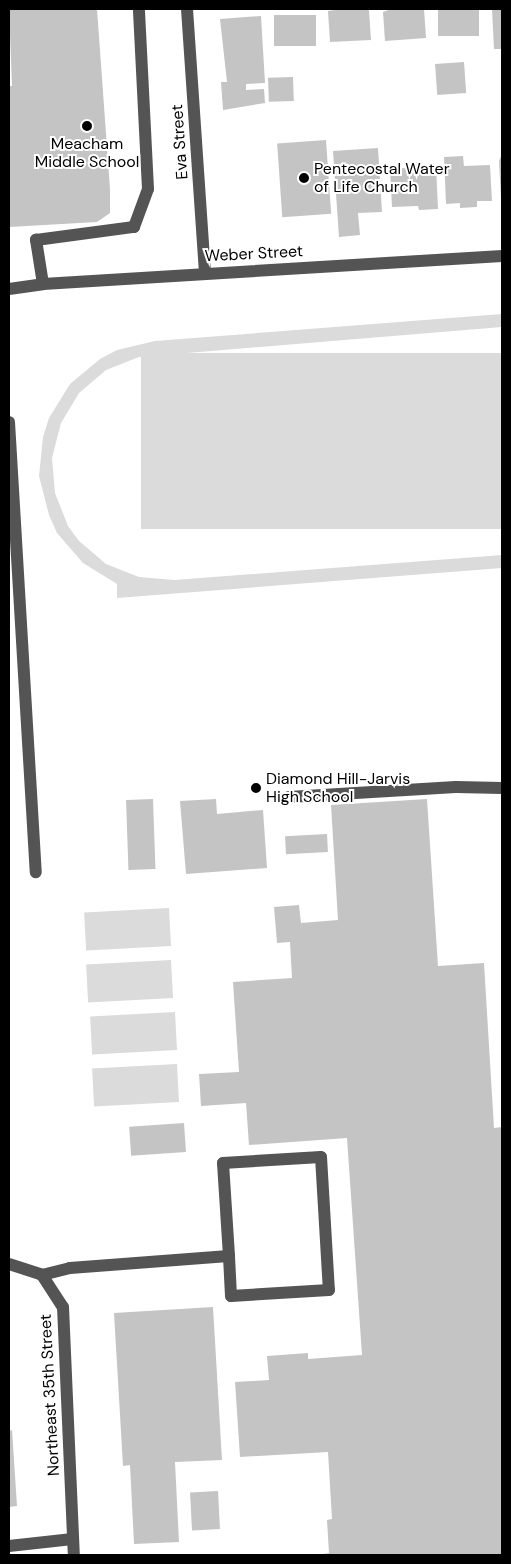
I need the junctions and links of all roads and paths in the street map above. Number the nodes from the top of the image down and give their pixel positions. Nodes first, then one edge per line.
1 (138, 9) edge
2 (187, 9) edge
3 (502, 256) edge
4 (206, 273) junction
5 (43, 284) junction
6 (9, 289) edge
7 (9, 422) edge
8 (502, 788) edge
9 (288, 797) dead end
10 (36, 872) dead end
11 (229, 1256) junction
12 (9, 1264) edge
13 (42, 1276) junction
14 (73, 1539) junction
15 (9, 1546) edge
16 (74, 1555) edge

1 - 5 street
2 - 4 street, Eva Street
3 - 4 street, Weber Street
4 - 5 street, Weber Street
5 - 6 street, Weber Street
7 - 10 street
8 - 9 street
11 - 11 street
11 - 13 street
12 - 13 street
13 - 14 street, Northeast 35th Street
14 - 15 street
14 - 16 street, Northeast 35th Street

